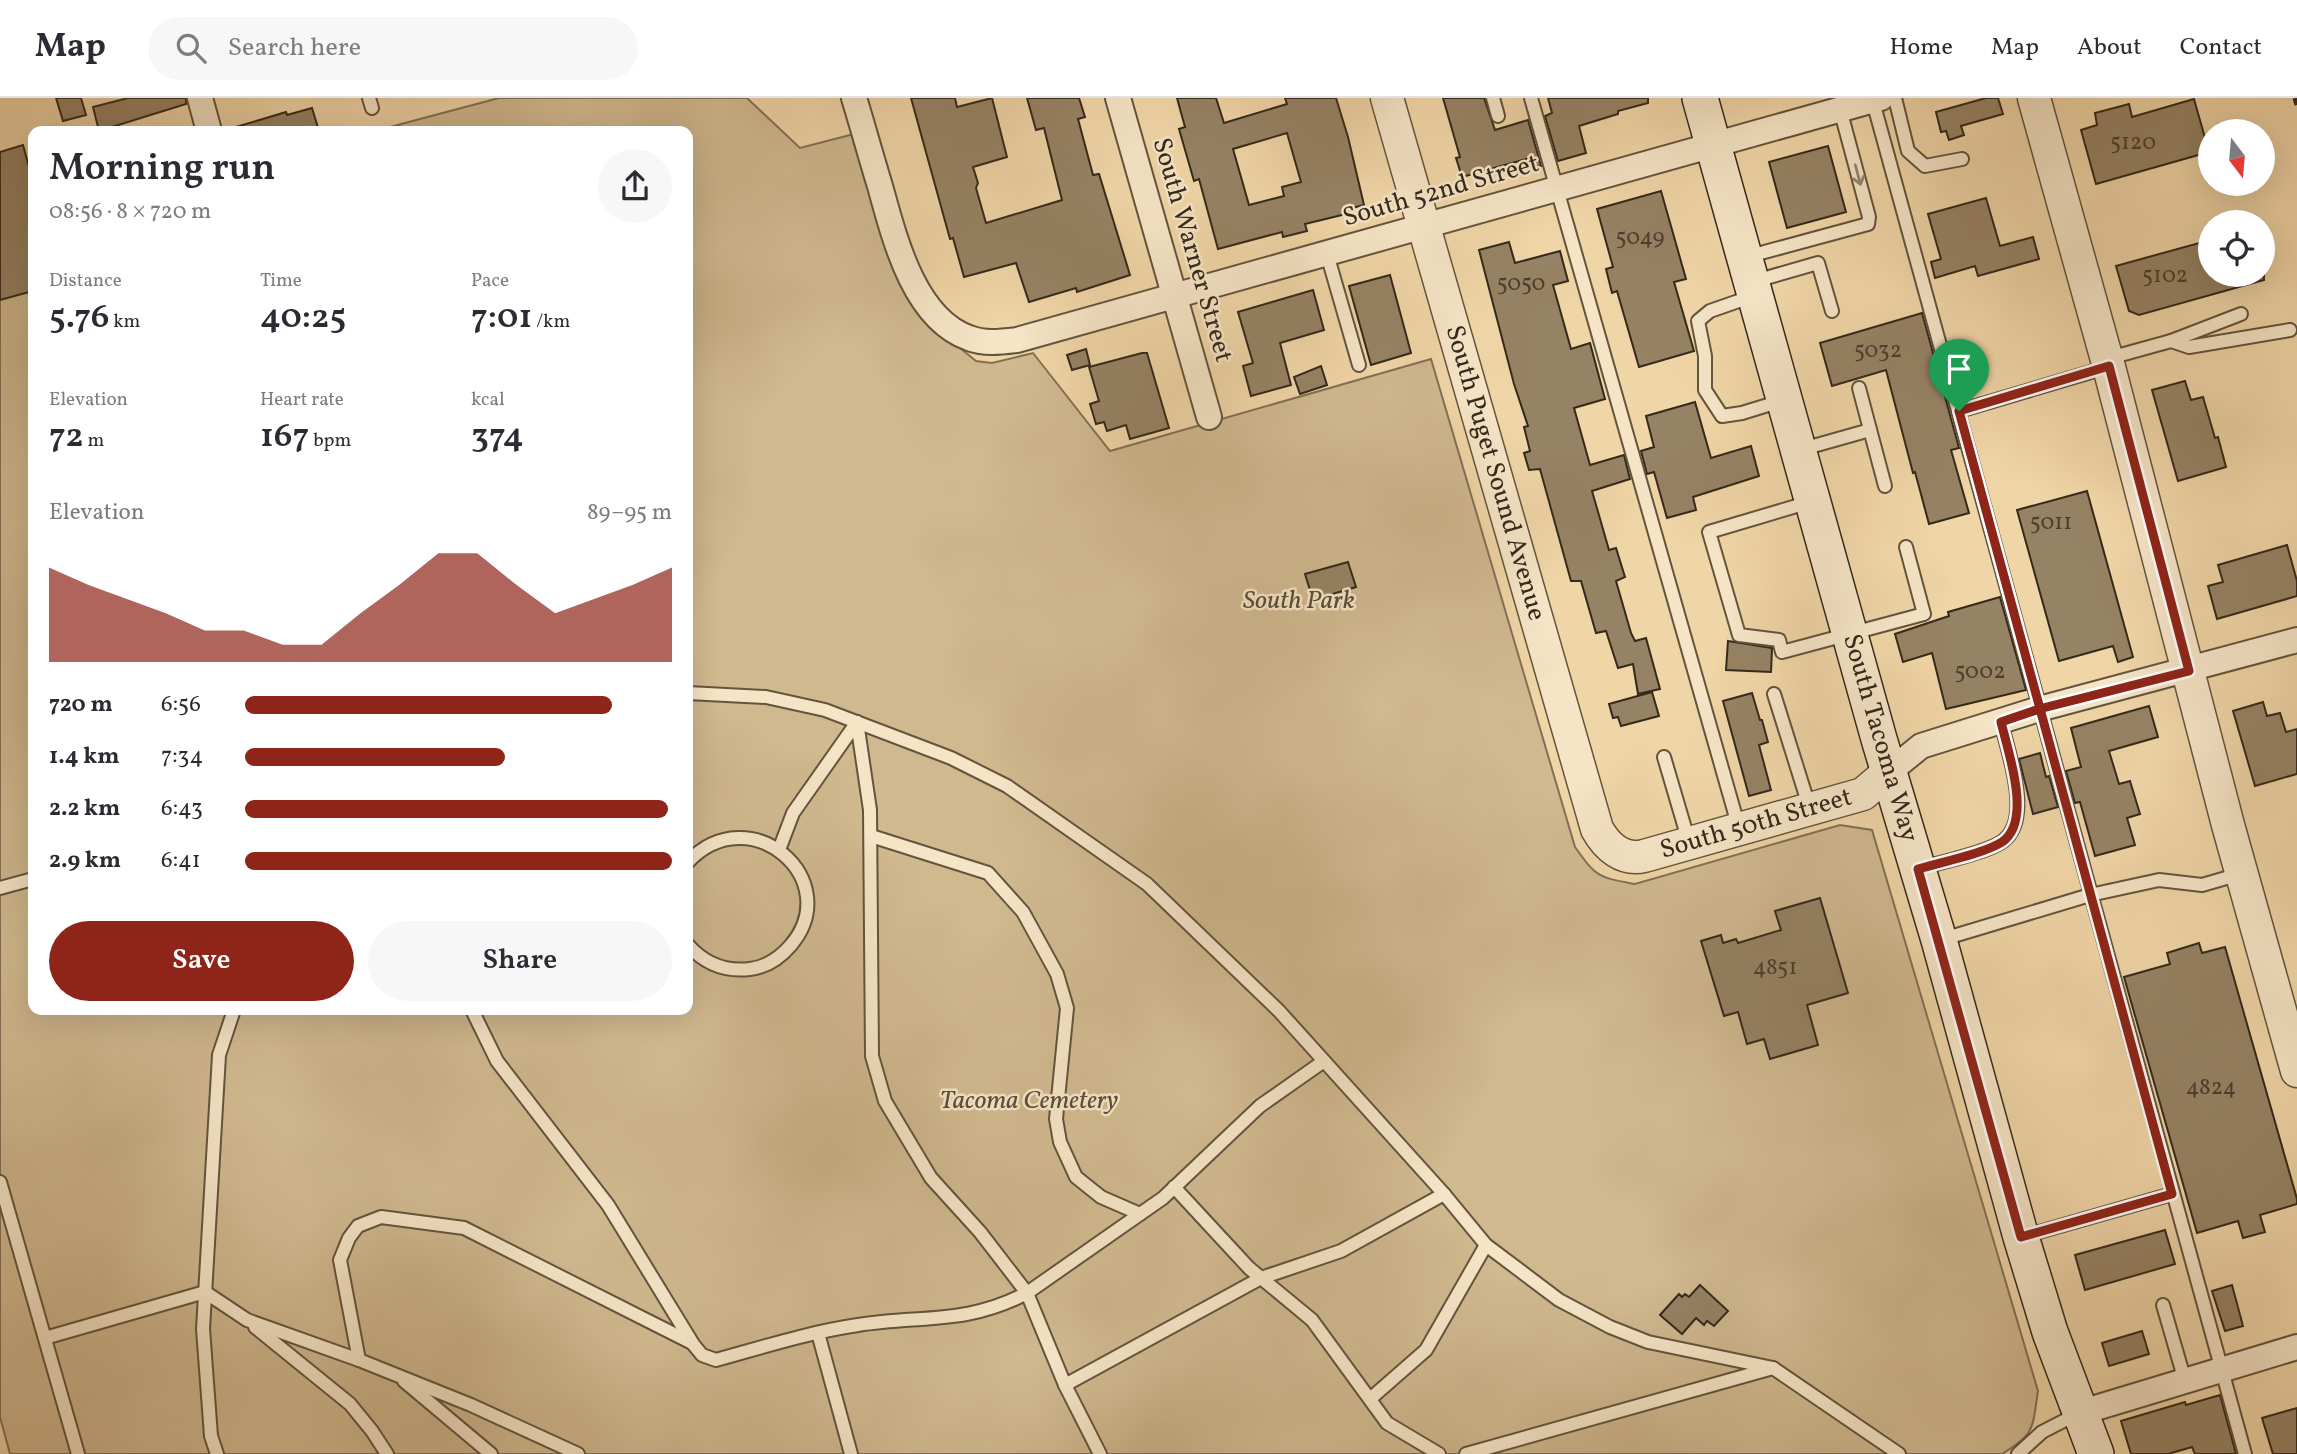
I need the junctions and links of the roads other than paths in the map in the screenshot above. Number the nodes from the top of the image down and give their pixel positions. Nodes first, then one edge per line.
1 (200, 98) edge
2 (854, 98) edge
3 (1118, 98) edge
4 (1387, 98) edge
5 (1493, 98) edge
6 (1531, 98) edge
7 (1700, 98) edge
8 (2034, 98) edge
9 (1880, 99) edge
10 (1840, 109) junction
11 (1498, 116) dead end
12 (208, 126) edge
13 (1713, 144) junction
14 (1962, 159) dead end
15 (1556, 189) junction
16 (1425, 227) junction
17 (1327, 254) junction
18 (1751, 278) junction
19 (1175, 296) junction
20 (1832, 311) dead end
21 (2241, 314) dead end
22 (2290, 330) dead end
23 (2171, 341) junction
24 (2107, 363) junction
25 (1359, 365) dead end
26 (1859, 388) dead end
27 (1785, 400) junction
28 (1959, 411) junction
29 (1209, 417) dead end
30 (1870, 430) junction
31 (1799, 450) junction
32 (1885, 486) dead end
33 (1813, 501) junction
34 (1906, 547) dead end
35 (1850, 634) junction
36 (2297, 640) edge
37 (2189, 671) junction
38 (693, 693) edge
39 (1774, 694) dead end
40 (2039, 709) junction
41 (857, 722) junction
42 (2001, 722) junction
43 (1664, 757) dead end
44 (1889, 772) junction
45 (1810, 809) junction
46 (1739, 828) junction
47 (871, 836) junction
48 (1689, 843) junction
49 (1607, 845) joint
50 (779, 850) junction
51 (693, 858) edge
52 (1918, 869) junction
53 (2241, 874) junction
54 (28, 880) edge
55 (0, 888) edge
56 (2090, 895) junction
57 (1939, 940) junction
58 (693, 950) edge
59 (232, 1015) edge
60 (474, 1015) edge
61 (1324, 1061) junction
62 (2297, 1071) edge
63 (0, 1182) edge
64 (1174, 1187) junction
65 (1444, 1194) junction
66 (2172, 1194) junction
67 (1140, 1213) junction
68 (2021, 1237) junction
69 (1486, 1245) junction
70 (1261, 1278) junction
71 (205, 1292) junction
72 (1027, 1293) junction
73 (2163, 1305) dead end
74 (247, 1320) junction
75 (818, 1333) junction
76 (45, 1338) junction
77 (692, 1344) junction
78 (2297, 1347) edge
79 (359, 1360) junction
80 (1773, 1368) junction
81 (2221, 1370) junction
82 (395, 1374) junction
83 (2185, 1381) junction
84 (1065, 1385) junction
85 (1370, 1399) junction
86 (2079, 1413) junction
87 (78, 1454) edge
88 (217, 1454) edge
89 (387, 1454) edge
90 (491, 1454) edge
91 (578, 1454) edge
92 (851, 1454) edge
93 (1100, 1454) edge
94 (1439, 1454) edge
95 (1466, 1454) edge
96 (1899, 1454) edge
97 (2018, 1454) edge
98 (2096, 1454) edge
99 (2245, 1454) edge

1 - 12 street
2 - 19 street, South 52nd Street
3 - 19 street, South Warner Street
4 - 16 street, South Puget Sound Avenue
5 - 11 lane
6 - 15 lane
7 - 13 main road, South Tacoma Way
8 - 24 street
9 - 10 street, South 52nd Street
9 - 14 lane
9 - 28 lane
10 - 13 street, South 52nd Street
10 -> 18 lane
13 - 15 street, South 52nd Street
13 - 18 main road, South Tacoma Way
15 - 16 street, South 52nd Street
15 - 46 lane
16 - 17 street, South 52nd Street
16 - 49 street, South Puget Sound Avenue
17 - 19 street, South 52nd Street
17 - 25 lane
18 - 20 lane
18 - 27 main road, South Tacoma Way
18 - 27 lane
19 - 29 street, South Warner Street
21 - 23 lane
22 - 23 lane
23 - 24 lane
24 - 28 lane
24 - 37 street
26 - 30 lane
27 - 31 main road, South Tacoma Way
28 - 40 lane
30 - 31 lane
30 - 32 lane
31 - 33 main road, South Tacoma Way
33 - 35 main road, South Tacoma Way
33 - 35 lane
34 - 35 lane
35 - 44 main road, South Tacoma Way
36 - 37 street, South 50th Street
37 - 40 street, South 50th Street
37 - 53 street
38 - 41 lane
39 - 45 lane
40 - 42 street, South 50th Street
40 - 56 lane
41 - 47 lane
41 - 50 lane
41 - 61 lane
42 - 44 street, South 50th Street
42 - 52 lane
43 - 48 lane
44 - 45 street, South 50th Street
44 - 52 main road, South Tacoma Way
45 - 46 street, South 50th Street
46 - 48 street, South 50th Street
47 - 67 lane
47 - 72 lane
48 - 49 street, South 50th Street
50 - 51 lane
50 - 58 lane
52 - 57 main road, South Tacoma Way
53 - 56 lane
53 - 62 street
54 - 55 lane
56 - 57 lane
56 - 66 lane
57 - 68 main road, South Tacoma Way
59 - 71 lane
60 - 77 lane
61 - 64 lane
61 - 65 lane
63 - 76 lane
64 - 67 lane
64 - 70 lane
65 - 69 lane
65 - 70 lane
66 - 68 lane
66 - 81 lane
67 - 72 lane
68 - 86 main road, South Tacoma Way
69 - 80 lane
69 - 85 lane
70 - 84 lane
70 - 85 lane
71 - 74 lane
71 - 76 lane
71 - 88 lane
72 - 75 lane
72 - 84 lane
73 - 83 lane
74 - 79 lane
74 - 89 lane
75 - 77 lane
75 - 92 lane
76 - 87 lane
77 - 79 lane
78 - 81 street
79 - 82 lane
80 - 95 lane
80 - 96 lane
81 - 83 street
81 - 99 lane
82 - 90 lane
82 - 91 lane
83 - 86 street
84 - 93 lane
85 - 94 lane
86 - 97 lane
86 - 98 main road, South Tacoma Way

